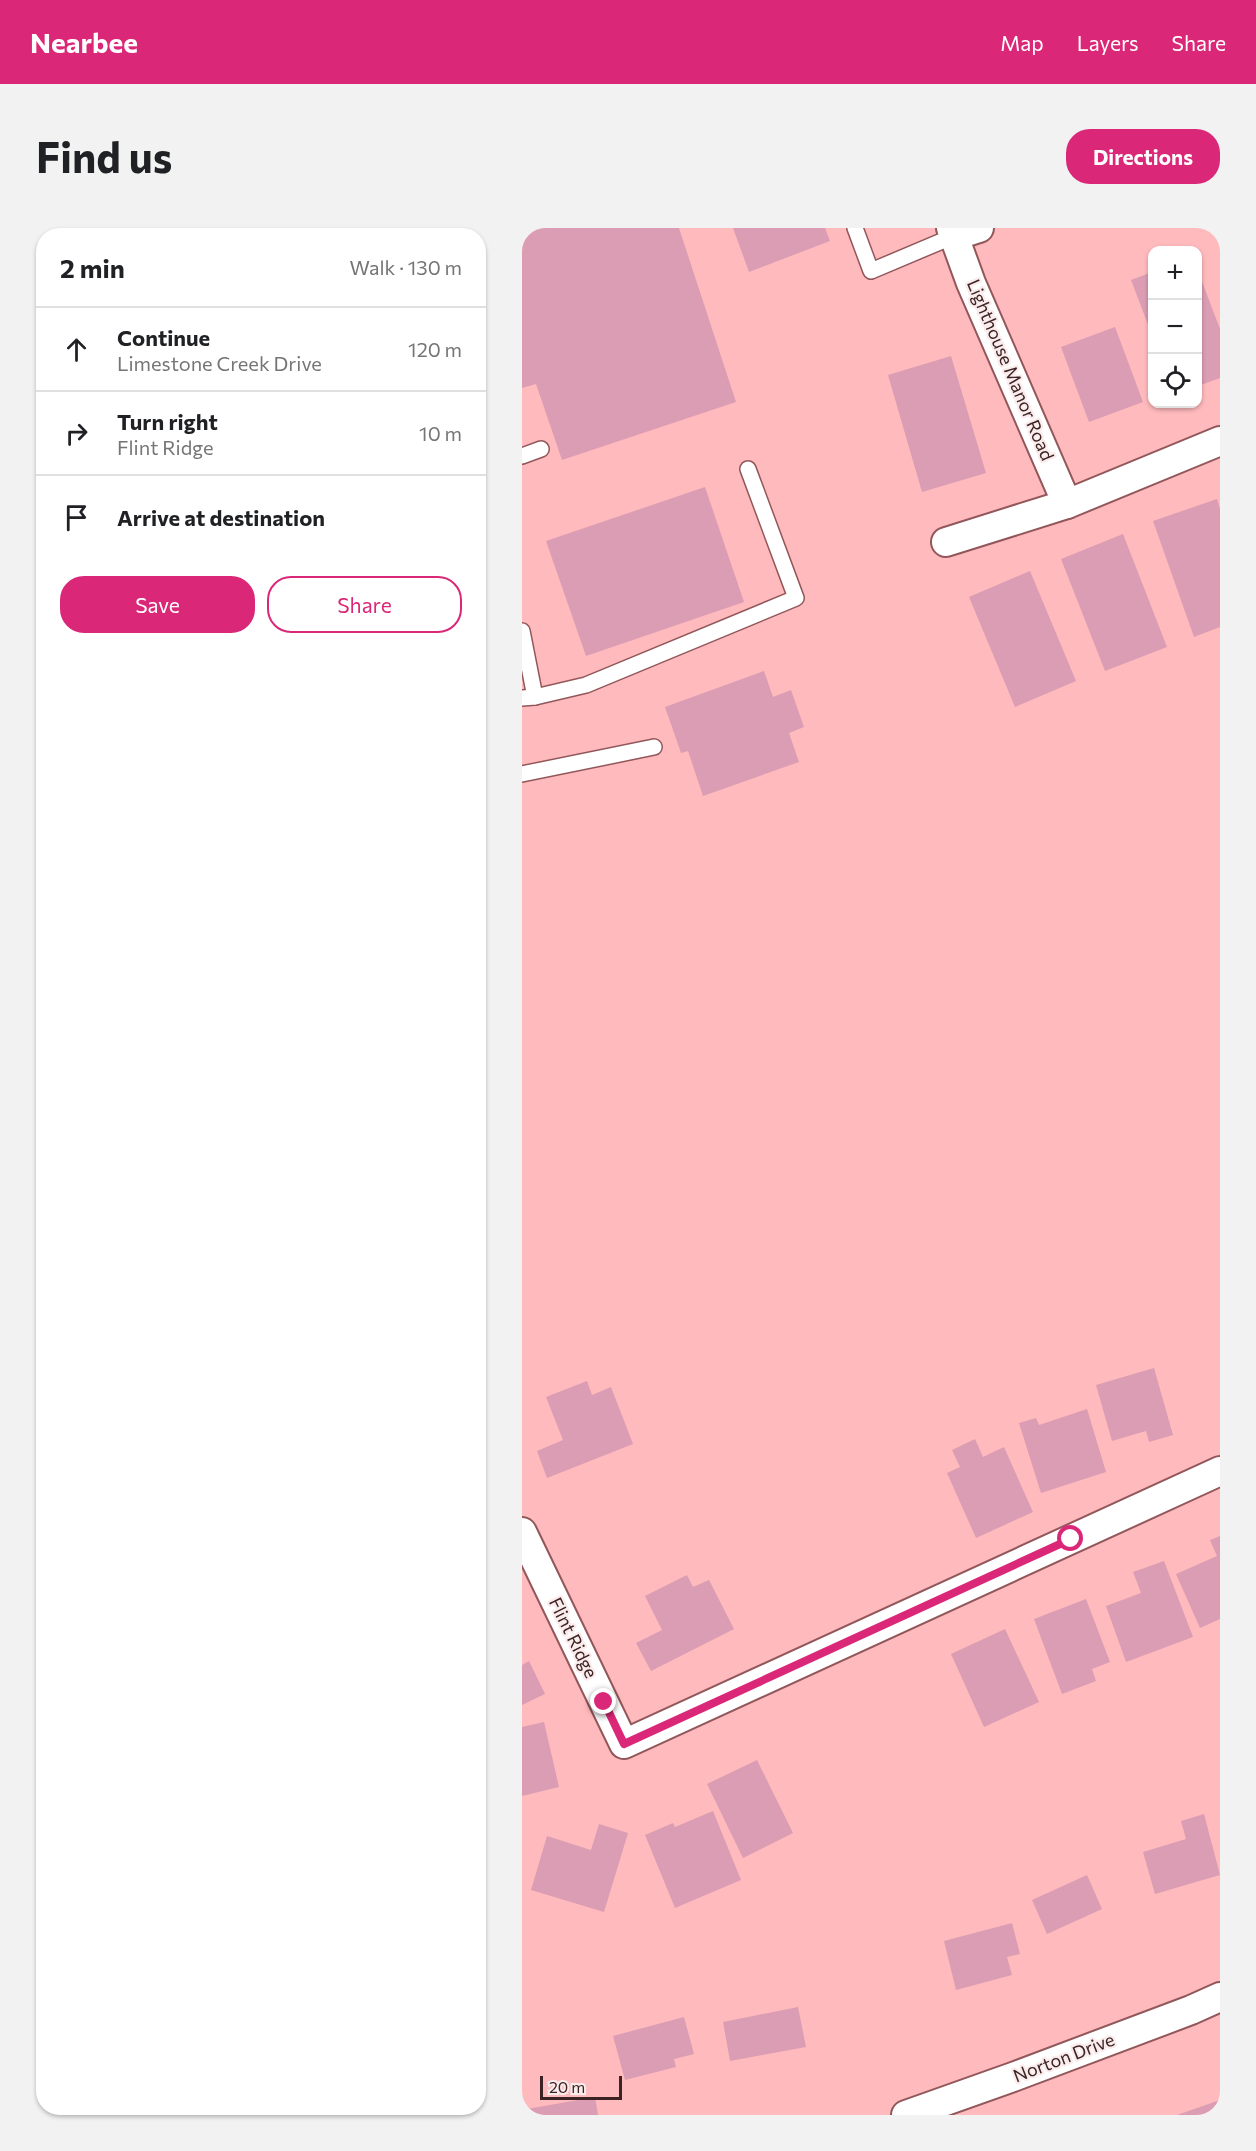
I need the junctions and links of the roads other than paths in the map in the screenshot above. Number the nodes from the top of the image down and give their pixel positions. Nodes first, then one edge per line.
1 (855, 228) edge
2 (961, 231) edge
3 (1220, 441) edge
4 (541, 449) dead end
5 (522, 456) edge
6 (748, 469) dead end
7 (1067, 504) junction
8 (946, 542) dead end
9 (522, 631) edge
10 (529, 698) edge
11 (654, 747) dead end
12 (522, 774) edge
13 (1220, 1471) edge
14 (522, 1532) edge
15 (1220, 1997) edge
16 (906, 2115) edge

1 - 2 lane
2 - 7 street, Lighthouse Manor Road
3 - 7 street
4 - 5 lane
6 - 10 lane
7 - 8 street
9 - 10 lane
11 - 12 lane
13 - 14 street, Flint Ridge
15 - 16 street, Norton Drive

